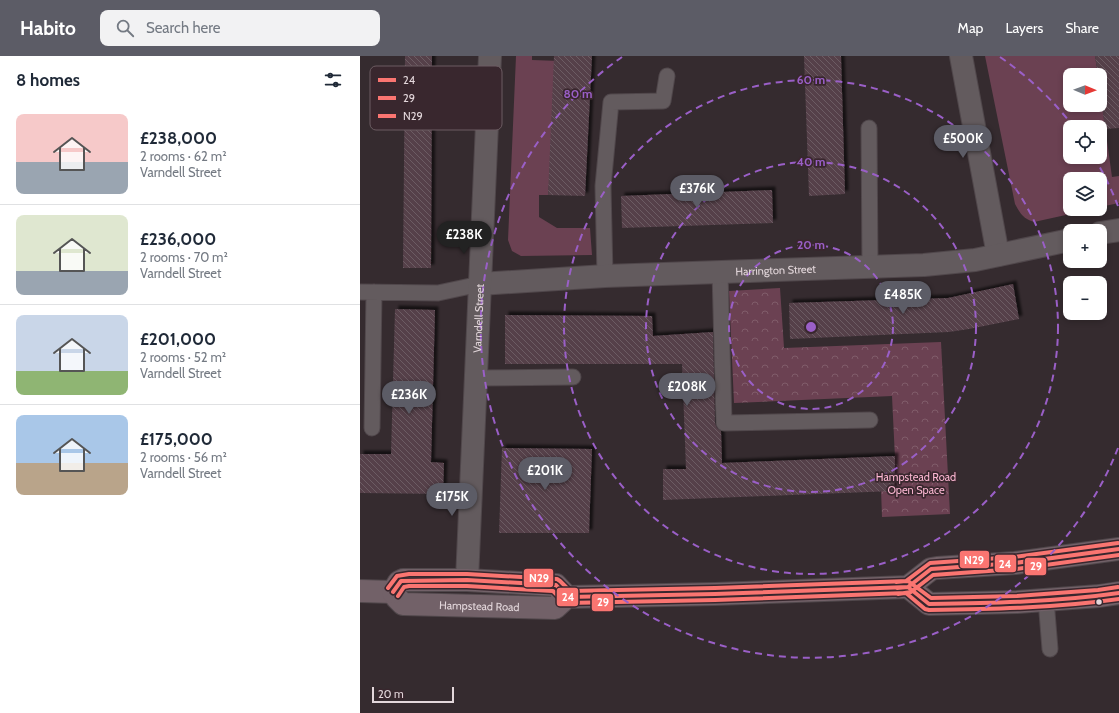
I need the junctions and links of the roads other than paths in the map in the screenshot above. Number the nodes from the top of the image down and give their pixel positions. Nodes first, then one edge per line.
1 (490, 56) edge
2 (961, 56) edge
3 (490, 66) edge
4 (667, 76) dead end
5 (869, 128) dead end
6 (487, 130) edge
7 (1119, 230) edge
8 (1107, 233) edge
9 (1063, 241) edge
10 (998, 255) junction
11 (870, 266) junction
12 (720, 272) junction
13 (606, 276) junction
14 (480, 284) junction
15 (367, 292) edge
16 (573, 377) dead end
17 (476, 378) junction
18 (870, 420) dead end
19 (372, 428) dead end
20 (1119, 549) edge
21 (467, 580) junction
22 (908, 587) junction
23 (360, 591) edge
24 (393, 592) junction
25 (1119, 592) edge
26 (567, 597) junction
27 (1046, 600) junction
28 (1050, 649) dead end

1 - 3 street, Varndell Street
2 - 10 street
4 - 13 lane
5 - 11 lane
6 - 14 street, Varndell Street
7 - 8 street
9 - 10 street, Harrington Street
10 - 11 street, Harrington Street
11 - 12 street, Harrington Street
12 - 13 street, Harrington Street
12 - 18 lane
13 - 14 street, Harrington Street
14 - 15 lane
14 - 17 street, Varndell Street
15 - 19 lane
16 - 17 lane
17 - 21 street, Varndell Street
20 - 22 highway
21 - 24 highway
21 - 26 highway
22 - 26 highway
22 - 27 highway
23 - 24 highway
24 - 26 highway, Hampstead Road
25 - 27 highway
27 - 28 lane

